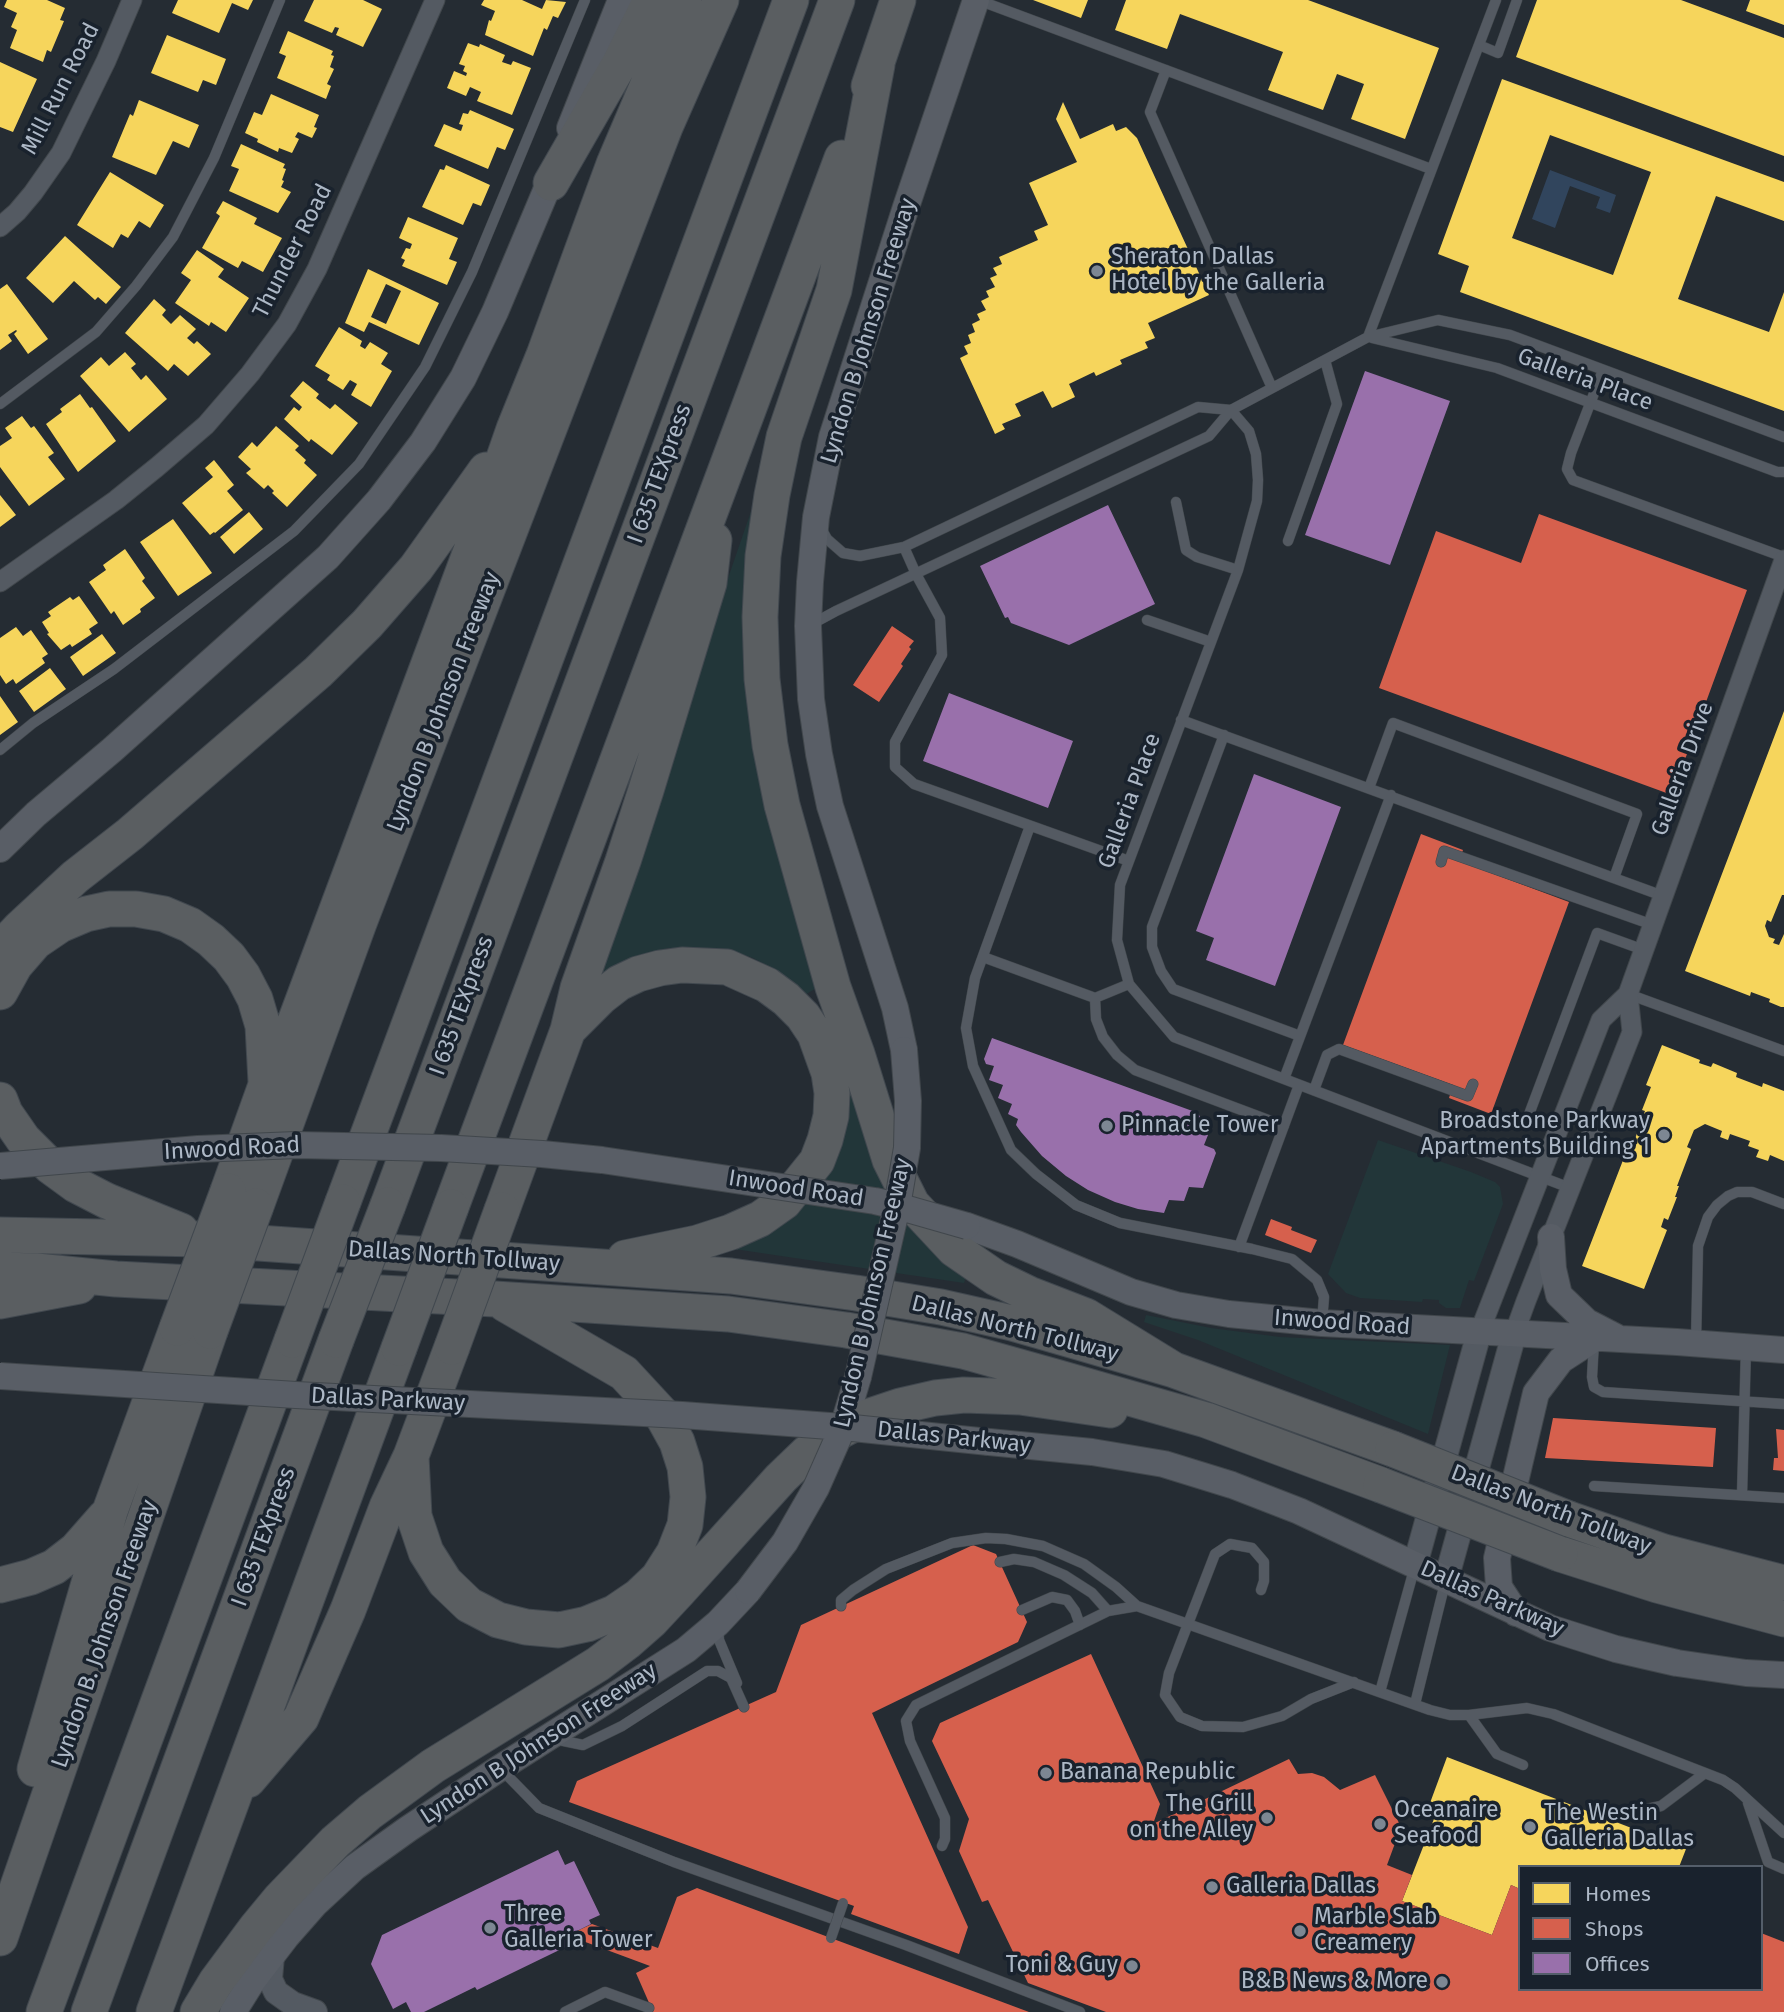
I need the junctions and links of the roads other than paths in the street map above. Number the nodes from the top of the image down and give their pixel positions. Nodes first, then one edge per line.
1 (132, 0) edge
2 (280, 0) edge
3 (435, 0) edge
4 (585, 0) edge
5 (621, 0) edge
6 (651, 0) edge
7 (684, 0) edge
8 (721, 0) edge
9 (790, 0) edge
10 (837, 0) edge
11 (898, 0) edge
12 (977, 0) edge
13 (1496, 0) edge
14 (1517, 0) edge
15 (1479, 45) junction
16 (877, 65) junction
17 (1166, 70) junction
18 (1432, 169) junction
19 (551, 183) junction
20 (0, 227) edge
21 (1368, 337) junction
22 (1325, 360) junction
23 (1603, 370) junction
24 (1272, 388) junction
25 (1591, 403) junction
26 (0, 404) edge
27 (1231, 410) junction
28 (514, 429) junction
29 (1784, 437) edge
30 (1784, 472) edge
31 (719, 487) junction
32 (1176, 502) dead end
33 (816, 517) junction
34 (1288, 541) dead end
35 (904, 547) junction
36 (1784, 559) edge
37 (1238, 570) junction
38 (916, 574) junction
39 (0, 582) edge
40 (1147, 620) dead end
41 (808, 626) junction
42 (1211, 642) junction
43 (1181, 720) junction
44 (1224, 735) junction
45 (0, 750) edge
46 (1369, 788) junction
47 (1391, 796) junction
48 (1030, 825) junction
49 (0, 849) edge
50 (1129, 861) junction
51 (1441, 862) dead end
52 (1614, 878) junction
53 (1663, 896) junction
54 (1653, 925) junction
55 (0, 949) edge
56 (1644, 950) junction
57 (983, 957) junction
58 (1129, 984) junction
59 (0, 992) edge
60 (1628, 994) junction
61 (1095, 998) junction
62 (568, 1030) junction
63 (1300, 1036) junction
64 (1784, 1051) edge
65 (1284, 1079) junction
66 (1473, 1084) dead end
67 (266, 1085) junction
68 (1299, 1085) junction
69 (1314, 1090) junction
70 (0, 1100) edge
71 (1284, 1126) junction
72 (1559, 1127) junction
73 (0, 1166) edge
74 (1540, 1177) junction
75 (1570, 1188) junction
76 (242, 1198) junction
77 (1784, 1204) edge
78 (897, 1206) junction
79 (0, 1235) edge
80 (1551, 1237) junction
81 (201, 1239) junction
82 (1240, 1247) junction
83 (581, 1267) junction
84 (0, 1270) edge
85 (117, 1279) junction
86 (495, 1299) junction
87 (0, 1301) edge
88 (1322, 1323) junction
89 (193, 1329) junction
90 (1479, 1333) junction
91 (1514, 1335) junction
92 (1607, 1339) junction
93 (1696, 1344) junction
94 (1746, 1348) junction
95 (1784, 1350) edge
96 (1174, 1370) junction
97 (0, 1376) edge
98 (1744, 1401) junction
99 (1784, 1404) edge
100 (1206, 1420) junction
101 (843, 1427) junction
102 (411, 1455) junction
103 (1594, 1486) dead end
104 (1742, 1495) junction
105 (1784, 1498) edge
106 (110, 1511) junction
107 (986, 1538) junction
108 (984, 1549) dead end
109 (1000, 1562) dead end
110 (1415, 1565) junction
111 (1446, 1580) junction
112 (1784, 1583) edge
113 (0, 1585) edge
114 (1261, 1590) dead end
115 (841, 1606) dead end
116 (1137, 1606) junction
117 (1022, 1610) dead end
118 (1108, 1611) junction
119 (1516, 1613) junction
120 (1784, 1619) edge
121 (718, 1623) junction
122 (1188, 1624) junction
123 (1080, 1625) junction
124 (1784, 1675) edge
125 (1354, 1682) junction
126 (1380, 1692) junction
127 (1415, 1704) junction
128 (1469, 1715) junction
129 (547, 1738) junction
130 (1524, 1765) dead end
131 (500, 1768) junction
132 (1705, 1773) junction
133 (234, 1796) junction
134 (1747, 1799) junction
135 (1642, 1810) dead end
136 (1784, 1833) edge
137 (942, 1846) dead end
138 (1784, 1869) edge
139 (0, 1890) edge
140 (843, 1903) dead end
141 (0, 1938) edge
142 (831, 1938) dead end
143 (272, 1956) junction
144 (649, 2008) dead end
145 (44, 2012) edge
146 (89, 2012) edge
147 (154, 2012) edge
148 (198, 2012) edge
149 (233, 2012) edge
150 (315, 2012) edge
151 (565, 2012) edge
152 (1080, 2012) edge

1 - 20 street, Mill Run Road
2 - 26 lane
3 - 39 street, Thunder Road
4 - 45 lane
5 - 19 main road
6 - 19 highway
7 - 28 highway
8 - 76 highway, Lyndon B Johnson Freeway
9 - 145 highway, I 635 TEXpress, bridge
10 - 146 highway, I 635 TEXpress, bridge
11 - 16 highway
12 - 17 lane
12 - 33 main road, Lyndon B Johnson Freeway
13 - 15 lane
14 - 15 lane
15 - 18 lane
16 - 31 highway
16 - 96 highway
17 - 18 lane
17 - 24 lane
18 - 21 lane
19 - 49 main road
21 - 22 lane, Galleria Place
21 - 23 lane, Galleria Place
21 - 25 lane, Galleria Place
22 - 24 lane, Galleria Place
22 - 34 lane
23 - 25 lane
23 - 29 lane, Galleria Place
24 - 27 lane, Galleria Place
25 - 30 lane, Galleria Place
25 - 36 lane
27 - 35 lane
27 - 37 lane, Galleria Place
27 - 38 lane, Galleria Place
28 - 55 highway
28 - 67 highway
31 - 62 highway
31 - 133 highway, bridge
32 - 37 lane
33 - 35 lane
33 - 41 main road, Lyndon B Johnson Freeway
35 - 38 lane
36 - 53 street, Galleria Drive
37 - 42 lane, Galleria Place
38 - 41 lane, Galleria Place
38 - 48 lane
40 - 42 lane
41 - 78 main road, Lyndon B Johnson Freeway, bridge
42 - 43 lane, Galleria Place
43 - 44 lane
43 - 50 lane, Galleria Place
44 - 46 lane
44 - 63 lane
46 - 47 lane
46 - 52 lane
47 - 52 lane
47 - 63 lane
48 - 50 lane
48 - 57 lane
50 - 58 lane, Galleria Place
51 - 54 lane
52 - 53 lane
53 - 54 street, Galleria Drive
54 - 56 street, Galleria Drive
56 - 60 street, Galleria Drive
56 - 72 lane
57 - 61 lane
57 - 82 lane
58 - 61 lane
58 - 65 lane, Galleria Place
59 - 67 highway
60 - 64 lane
60 - 72 street, Galleria Drive
60 - 75 street, Galleria Drive
61 - 71 lane
62 - 83 highway
62 - 102 highway, bridge
63 - 65 lane
65 - 68 lane, Galleria Place
66 - 69 lane
67 - 76 highway
68 - 69 lane, Galleria Place
68 - 71 lane
69 - 74 lane, Galleria Place
70 - 81 highway
71 - 82 lane
72 - 74 street, Galleria Drive
73 - 78 main road, Inwood Road, bridge
74 - 75 lane, Galleria Place
74 - 90 street, Galleria Drive
75 - 80 street, Galleria Drive
76 - 89 highway, Lyndon B Johnson Freeway, bridge
77 - 93 lane
78 - 88 main road, Inwood Road, bridge
78 - 101 main road, Lyndon B Johnson Freeway, bridge
79 - 81 highway, Dallas North Tollway
80 - 91 street, Galleria Drive
80 - 92 main road
81 - 83 highway, Dallas North Tollway
82 - 88 lane
83 - 96 highway, Dallas North Tollway
84 - 85 highway, Dallas North Tollway
85 - 86 highway, Dallas North Tollway
85 - 87 highway
86 - 100 highway, Dallas North Tollway
86 - 102 highway
88 - 90 main road, Inwood Road
89 - 106 highway
89 - 141 highway, Lyndon B. Johnson Freeway
90 - 91 main road, Inwood Road
90 - 110 street
91 - 92 main road, Inwood Road
91 - 111 street
92 - 93 main road, Inwood Road
92 - 98 lane
92 - 119 main road
93 - 94 main road, Inwood Road
94 - 95 main road, Inwood Road
94 - 98 lane
96 - 112 highway, Dallas North Tollway, bridge
97 - 101 main road, Dallas Parkway, bridge
98 - 99 lane
98 - 104 lane
100 - 120 highway, Dallas North Tollway, bridge
100 - 148 highway
101 - 110 main road, Dallas Parkway, bridge
101 - 121 main road, Lyndon B Johnson Freeway, bridge
102 - 133 highway
103 - 104 lane
104 - 105 lane
106 - 113 highway
106 - 139 highway
107 - 108 lane
107 - 115 lane
107 - 116 lane
109 - 118 lane
110 - 111 main road, Dallas Parkway
110 - 126 lane
111 - 119 main road, Dallas Parkway
111 - 127 lane
114 - 122 lane
116 - 118 lane
116 - 122 lane
117 - 123 lane
118 - 123 lane
119 - 124 main road, Dallas Parkway
121 - 129 main road, Lyndon B Johnson Freeway
121 - 129 lane
122 - 125 lane
122 - 125 lane
123 - 137 lane
125 - 126 lane
126 - 127 lane
127 - 128 lane
128 - 130 lane
128 - 132 lane
129 - 131 main road, Lyndon B Johnson Freeway
131 - 143 main road, Lyndon B Johnson Freeway
131 - 152 lane
132 - 134 lane
132 - 135 lane
133 - 147 highway
134 - 136 lane
134 - 138 lane
140 - 142 lane, bridge
143 - 149 main road, Lyndon B Johnson Freeway
143 - 150 street
144 - 151 lane

